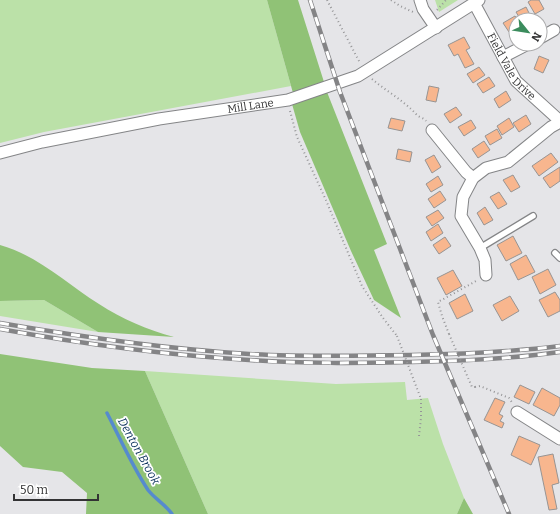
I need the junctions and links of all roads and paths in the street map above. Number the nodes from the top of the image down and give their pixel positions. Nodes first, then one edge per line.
1 (391, 0) edge
2 (420, 0) edge
3 (476, 2) edge
4 (433, 24) junction
5 (554, 30) dead end
6 (548, 33) edge
7 (513, 52) edge
8 (503, 57) junction
9 (288, 100) junction
10 (560, 121) edge
11 (432, 130) dead end
12 (0, 153) edge
13 (473, 178) junction
14 (533, 216) dead end
15 (480, 248) junction
16 (555, 253) dead end
17 (560, 258) edge
18 (486, 275) joint
19 (517, 412) joint
20 (419, 436) dead end
21 (560, 439) edge

1 - 4 path
2 - 4 street
3 - 4 street, Mill Lane
3 - 8 street, Field Vale Drive
4 - 9 street, Mill Lane
5 - 6 street
7 - 8 street
8 - 10 street, Field Vale Drive
9 - 12 street, Mill Lane
9 - 20 path, bridge
10 - 13 street
11 - 13 street
13 - 15 street
14 - 15 lane
15 - 18 street
16 - 17 lane
18 - 19 path, bridge
19 - 21 street

